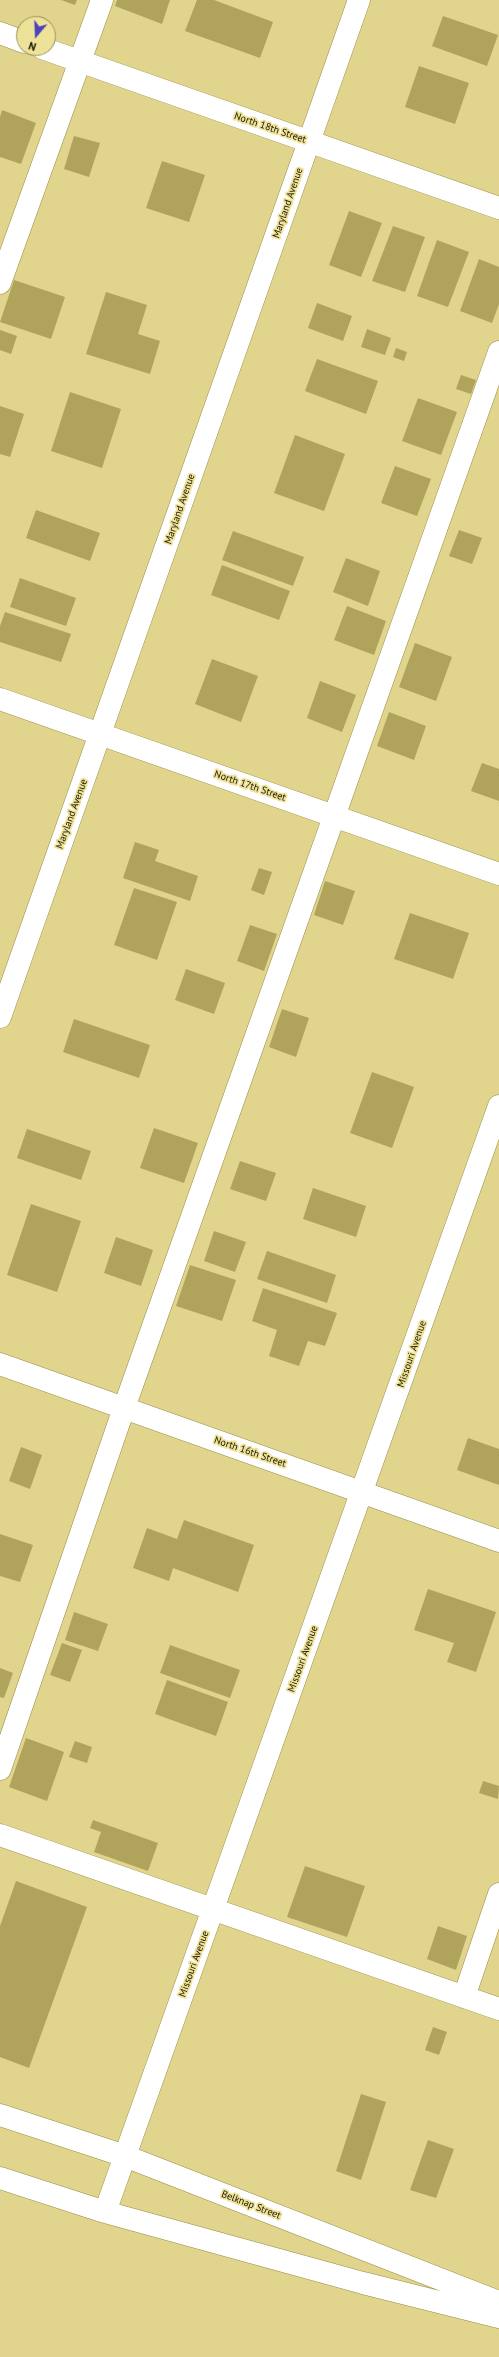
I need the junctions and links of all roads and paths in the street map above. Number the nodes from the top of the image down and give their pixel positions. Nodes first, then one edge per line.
1 (102, 0) edge
2 (359, 0) edge
3 (0, 33) edge
4 (16, 39) edge
5 (56, 53) edge
6 (80, 62) junction
7 (309, 142) junction
8 (499, 208) edge
9 (0, 283) edge
10 (499, 352) edge
11 (0, 699) edge
12 (100, 734) junction
13 (333, 816) junction
14 (499, 874) edge
15 (0, 1018) edge
16 (499, 1106) edge
17 (0, 1364) edge
18 (124, 1408) junction
19 (363, 1492) junction
20 (499, 1541) edge
21 (0, 1769) edge
22 (0, 1835) edge
23 (499, 1894) edge
24 (214, 1908) junction
25 (464, 1997) junction
26 (499, 2009) edge
27 (0, 2115) edge
28 (125, 2156) junction
29 (0, 2178) edge
30 (105, 2212) junction
31 (499, 2302) edge
32 (499, 2317) edge

1 - 6 street
2 - 7 street, Maryland Avenue
3 - 4 street
5 - 6 street, North 18th Street
6 - 7 street, North 18th Street
6 - 9 street
7 - 8 street, North 18th Street
7 - 12 street, Maryland Avenue
10 - 13 street
11 - 12 street, North 17th Street
12 - 13 street, North 17th Street
12 - 15 street, Maryland Avenue
13 - 14 street, North 17th Street
13 - 18 street
16 - 19 street, Missouri Avenue
17 - 18 street, North 16th Street
18 - 19 street, North 16th Street
18 - 21 street
19 - 20 street, North 16th Street
19 - 24 street, Missouri Avenue
22 - 24 street
23 - 25 street
24 - 25 street
24 - 28 street, Missouri Avenue
25 - 26 street
27 - 28 street, Belknap Street
28 - 30 street, Missouri Avenue
28 - 31 street, Belknap Street
29 - 30 street
30 - 32 street

